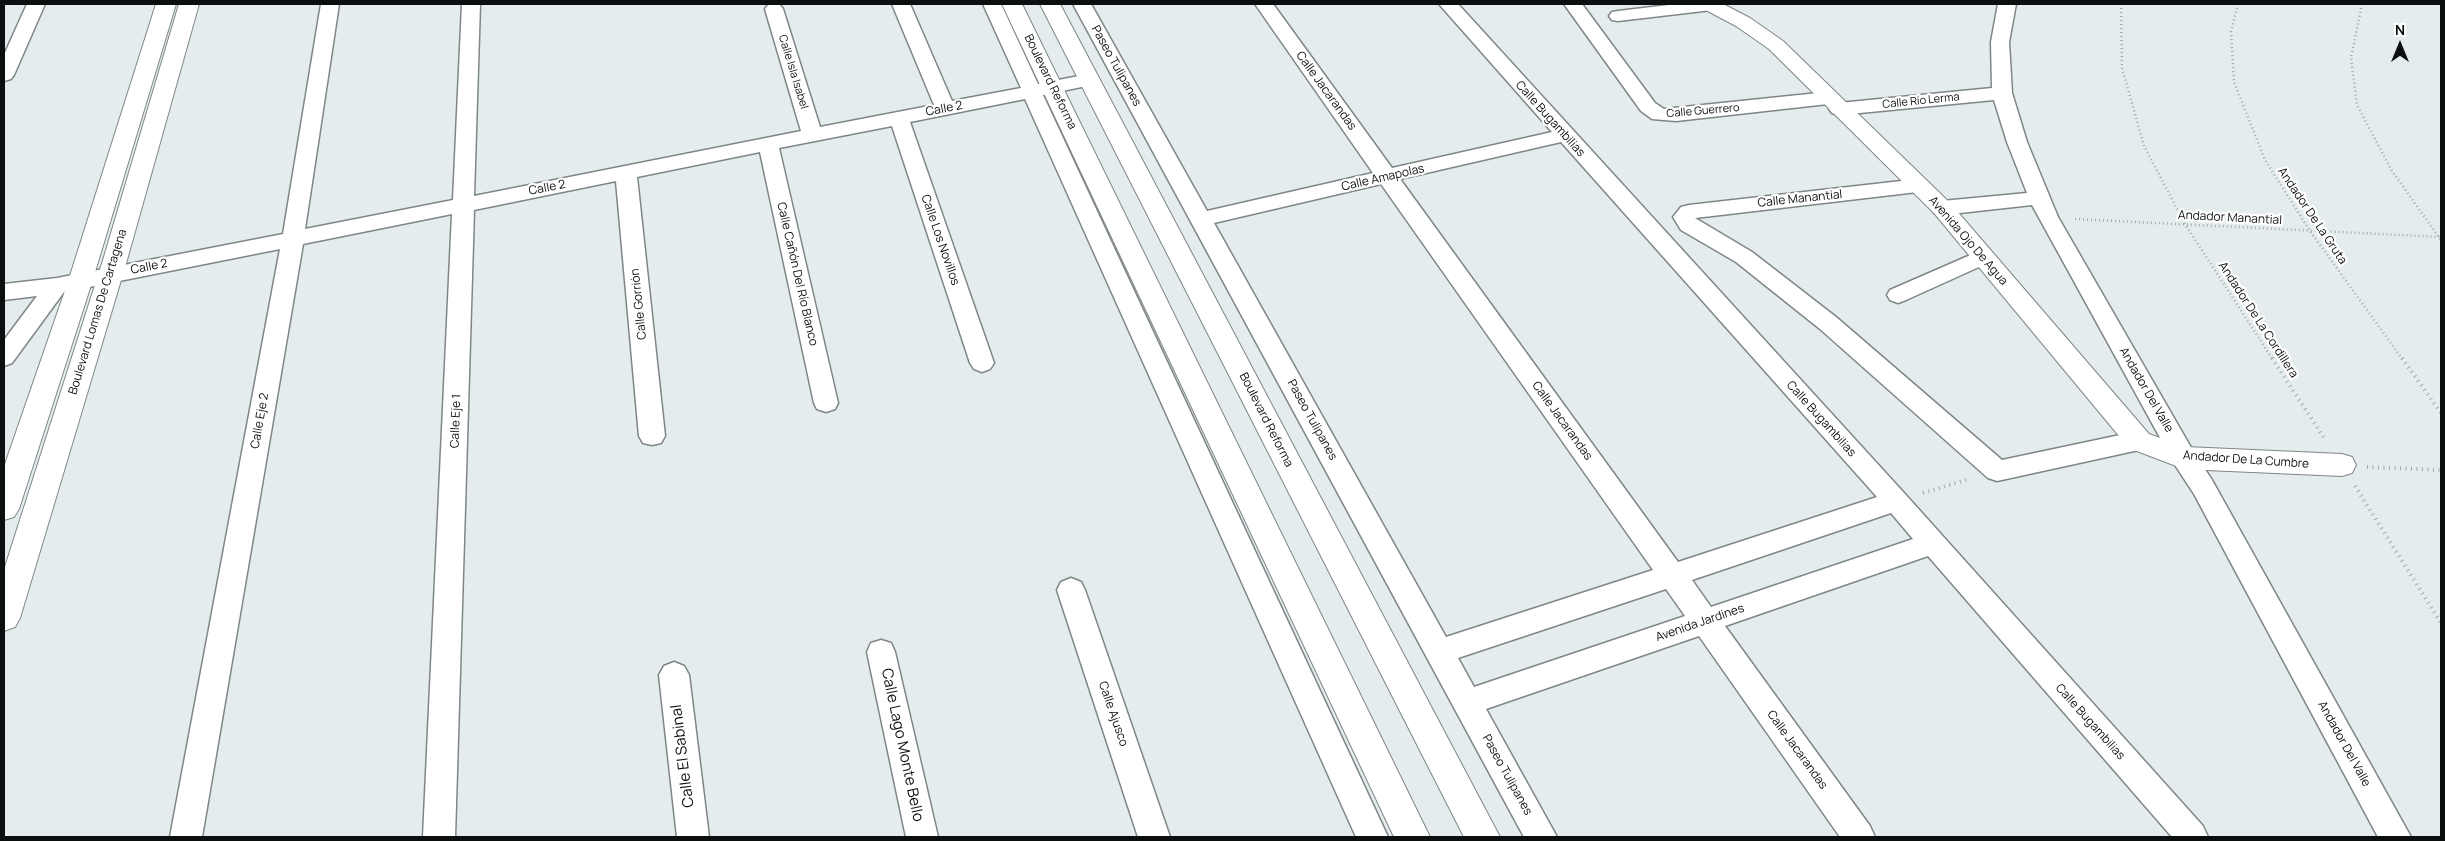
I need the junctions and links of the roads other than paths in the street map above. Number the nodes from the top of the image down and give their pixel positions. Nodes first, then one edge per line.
1 (36, 4) edge
2 (330, 4) edge
3 (471, 4) edge
4 (901, 4) edge
5 (992, 4) edge
6 (1012, 4) edge
7 (1050, 4) edge
8 (1082, 4) edge
9 (1264, 4) edge
10 (1448, 4) edge
11 (1573, 4) edge
12 (1710, 5) edge
13 (2004, 6) edge
14 (774, 9) dead end
15 (188, 10) edge
16 (163, 12) edge
17 (1618, 16) dead end
18 (4, 75) edge
19 (1089, 80) junction
20 (1042, 89) junction
21 (2002, 93) junction
22 (1834, 104) junction
23 (945, 109) junction
24 (898, 118) junction
25 (812, 135) junction
26 (1564, 135) junction
27 (768, 144) junction
28 (626, 172) junction
29 (1388, 177) junction
30 (1919, 186) junction
31 (464, 204) junction
32 (1942, 208) junction
33 (2043, 208) junction
34 (1201, 219) junction
35 (293, 238) junction
36 (1982, 257) junction
37 (110, 274) junction
38 (68, 284) junction
39 (4, 292) edge
40 (1898, 296) dead end
41 (4, 357) edge
42 (982, 363) dead end
43 (826, 403) dead end
44 (652, 436) dead end
45 (2139, 441) junction
46 (2184, 458) junction
47 (2342, 465) road end
48 (1896, 501) junction
49 (4, 510) edge
50 (1932, 544) junction
51 (1672, 575) junction
52 (1071, 590) dead end
53 (4, 618) edge
54 (1704, 622) junction
55 (881, 652) dead end
56 (1440, 652) junction
57 (674, 675) dead end
58 (1468, 702) junction
59 (186, 837) edge
60 (439, 837) edge
61 (692, 837) edge
62 (922, 837) edge
63 (1154, 837) edge
64 (1372, 837) edge
65 (1412, 837) edge
66 (1482, 837) edge
67 (1541, 837) edge
68 (1860, 837) edge
69 (2192, 837) edge
70 (2395, 837) edge

1 - 18 street
2 - 35 street, Calle Eje 2
3 - 31 street, Calle Eje 1
4 - 23 street
5 - 20 street
6 - 20 street, Boulevard Reforma
7 - 19 street, Boulevard Reforma
8 - 34 street, Paseo Tulipanes
9 - 29 street, Calle Jacarandas
10 - 26 street, Calle Bugambilias
11 - 22 street, Calle Guerrero
12 - 17 street
12 - 22 street, Avenida Ojo De Agua
13 - 21 street, Andador Del Valle
14 - 25 street, Calle Isla Isabel
15 - 16 street
15 - 37 street, Boulevard Lomas De Cartagena
16 - 38 street
19 - 20 street, Calle 2
19 - 66 street, Boulevard Reforma
20 - 23 street, Calle 2
20 - 64 street
20 - 65 street, Boulevard Reforma
21 - 22 street, Calle Río Lerma
21 - 33 street, Andador Del Valle
22 - 30 street, Avenida Ojo De Agua
23 - 24 street, Calle 2
24 - 25 street, Calle 2
24 - 42 street, Calle Los Novillos
25 - 27 street, Calle 2
26 - 29 street, Calle Amapolas
26 - 48 street, Calle Bugambilias
27 - 28 street, Calle 2
27 - 43 street, Calle Cañón Del Río Blanco
28 - 31 street, Calle 2
28 - 44 street, Calle Gorrión
29 - 34 street, Calle Amapolas
29 - 51 street, Calle Jacarandas
30 - 32 street, Avenida Ojo De Agua
30 - 45 street, Calle Manantial
31 - 35 street, Calle 2
31 - 60 street, Calle Eje 1
32 - 33 street
32 - 36 street, Avenida Ojo De Agua
33 - 46 street, Andador Del Valle
34 - 56 street, Paseo Tulipanes
35 - 37 street, Calle 2
35 - 59 street, Calle Eje 2
36 - 40 street
36 - 45 street, Avenida Ojo De Agua
37 - 38 street, Calle 2
37 - 53 street, Boulevard Lomas De Cartagena
38 - 39 street, Calle 2
38 - 41 street
38 - 49 street
45 - 46 street, Andador De La Cumbre
46 - 47 street, Andador De La Cumbre
46 - 70 street, Andador Del Valle
48 - 50 street, Calle Bugambilias
48 - 51 street
50 - 54 street, Avenida Jardines
50 - 69 street, Calle Bugambilias
51 - 54 street, Calle Jacarandas
51 - 56 street
52 - 63 street, Calle Ajusco
54 - 58 street, Avenida Jardines
54 - 68 street, Calle Jacarandas
55 - 62 street, Calle Lago Monte Bello
56 - 58 street, Paseo Tulipanes
57 - 61 street, Calle El Sabinal
58 - 67 street, Paseo Tulipanes

